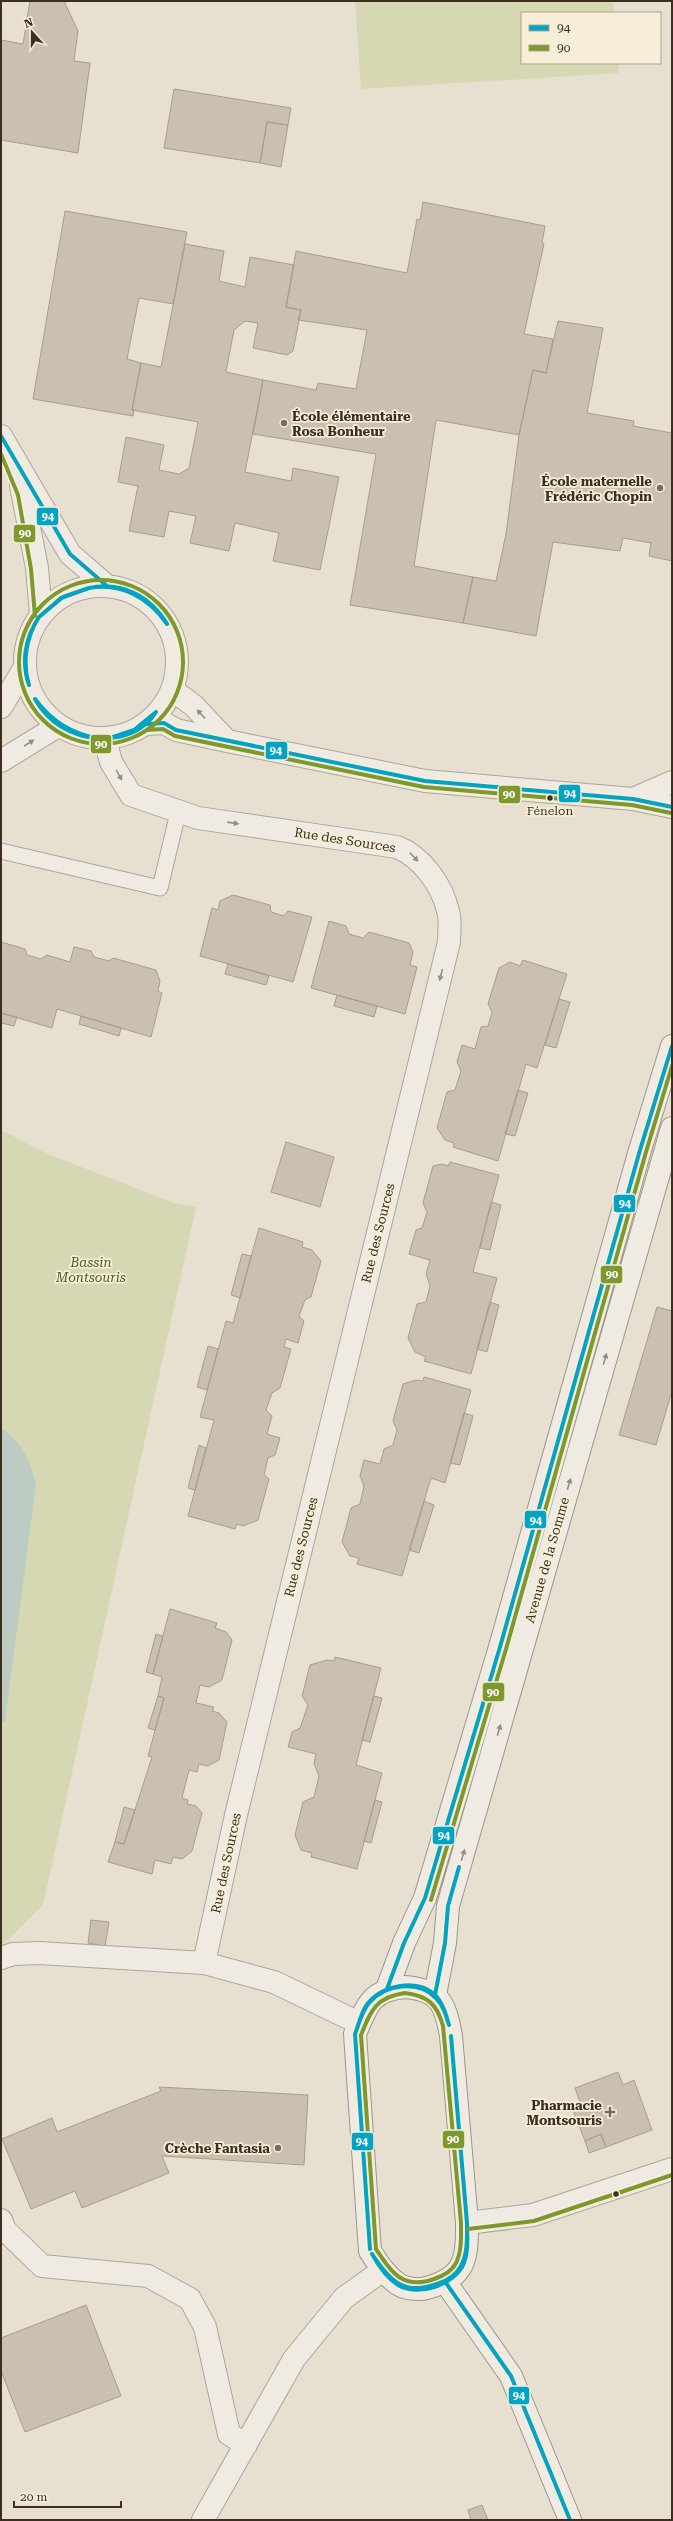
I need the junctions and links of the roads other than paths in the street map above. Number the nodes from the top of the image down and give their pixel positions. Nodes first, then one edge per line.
1 (1, 438) edge
2 (107, 586) junction
3 (41, 615) junction
4 (25, 667) junction
5 (173, 690) junction
6 (1, 707) edge
7 (147, 724) junction
8 (58, 726) junction
9 (105, 739) junction
10 (227, 741) junction
11 (1, 761) edge
12 (672, 782) edge
13 (633, 799) junction
14 (672, 807) edge
15 (178, 813) junction
16 (1, 851) edge
17 (672, 1046) edge
18 (672, 1128) edge
19 (1, 1958) edge
20 (204, 1963) junction
21 (387, 1989) junction
22 (435, 1995) junction
23 (359, 2023) junction
24 (672, 2169) edge
25 (1, 2220) edge
26 (467, 2223) junction
27 (383, 2270) junction
28 (446, 2283) junction
29 (246, 2445) junction
30 (203, 2520) edge
31 (570, 2520) edge

1 - 2 street
1 - 3 street
2 - 3 street
2 - 5 street
3 - 4 street
4 - 6 street
4 - 8 street
5 - 7 street
10 -> 5 street
7 - 9 street
7 - 10 street
8 - 9 street
11 -> 8 street
9 -> 15 street, Rue des Sources
10 - 13 street
12 - 13 street
13 - 14 street
15 - 16 lane
15 -> 20 street, Rue des Sources
17 - 21 street, Avenue de la Somme
22 -> 18 street, Avenue de la Somme
19 - 20 street
20 - 23 street
21 - 22 street
21 - 23 street
22 - 26 street
23 - 27 street
24 - 26 street
25 - 29 street
26 - 28 street
27 - 28 street
27 - 29 street
28 - 31 street
29 - 30 street

